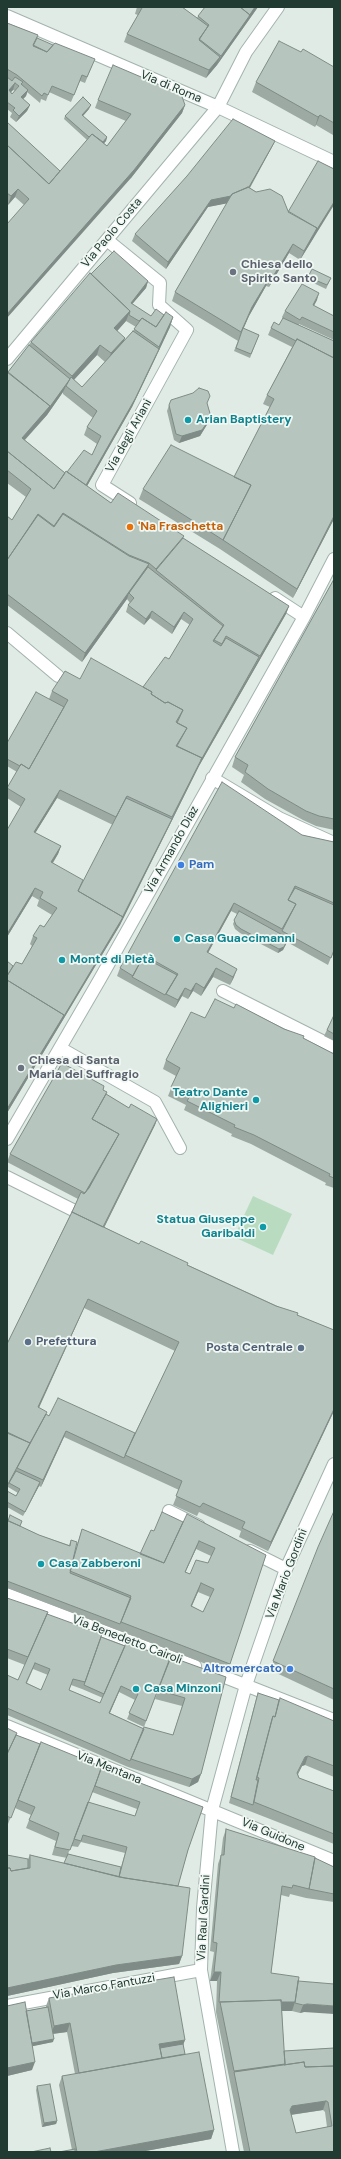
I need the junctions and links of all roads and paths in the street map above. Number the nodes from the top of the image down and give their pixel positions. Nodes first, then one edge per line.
1 (278, 7) edge
2 (7, 16) edge
3 (218, 107) junction
4 (334, 162) edge
5 (107, 240) junction
6 (7, 359) edge
7 (137, 508) edge
8 (334, 559) edge
9 (268, 593) edge
10 (304, 617) junction
11 (7, 633) edge
12 (58, 676) dead end
13 (212, 778) junction
14 (334, 843) edge
15 (223, 991) dead end
16 (334, 1047) edge
17 (60, 1048) junction
18 (7, 1139) edge
19 (180, 1148) dead end
20 (7, 1177) edge
21 (73, 1210) edge
22 (334, 1464) edge
23 (169, 1511) dead end
24 (211, 1531) edge
25 (238, 1545) edge
26 (286, 1569) junction
27 (7, 1594) edge
28 (246, 1685) junction
29 (334, 1720) edge
30 (7, 1726) edge
31 (212, 1810) junction
32 (334, 1861) edge
33 (201, 1970) junction
34 (7, 2006) edge
35 (233, 2152) edge

1 - 3 street, Via Paolo Costa
2 - 3 street, Via di Roma
3 - 4 street, Via di Roma
3 - 5 street, Via Paolo Costa
5 - 6 street, Via Paolo Costa
5 - 7 street, Via degli Ariani
8 - 10 street, Via Armando Diaz
9 - 10 street
10 - 13 street, Via Armando Diaz
11 - 12 street
13 - 14 street
13 - 17 street, Via Armando Diaz
15 - 16 street
17 - 18 street, Via Armando Diaz
17 - 19 street
20 - 21 street
22 - 26 street, Via Mario Gordini
23 - 24 street
25 - 26 street
26 - 28 street, Via Mario Gordini
27 - 28 street, Via Benedetto Cairoli
28 - 29 street, Via Benedetto Cairoli
28 - 31 street, Via Raul Gardini
30 - 31 street, Via Mentana
31 - 32 street, Via Guidone
31 - 33 street, Via Raul Gardini
33 - 34 street, Via Marco Fantuzzi
33 - 35 street, Via Raul Gardini

